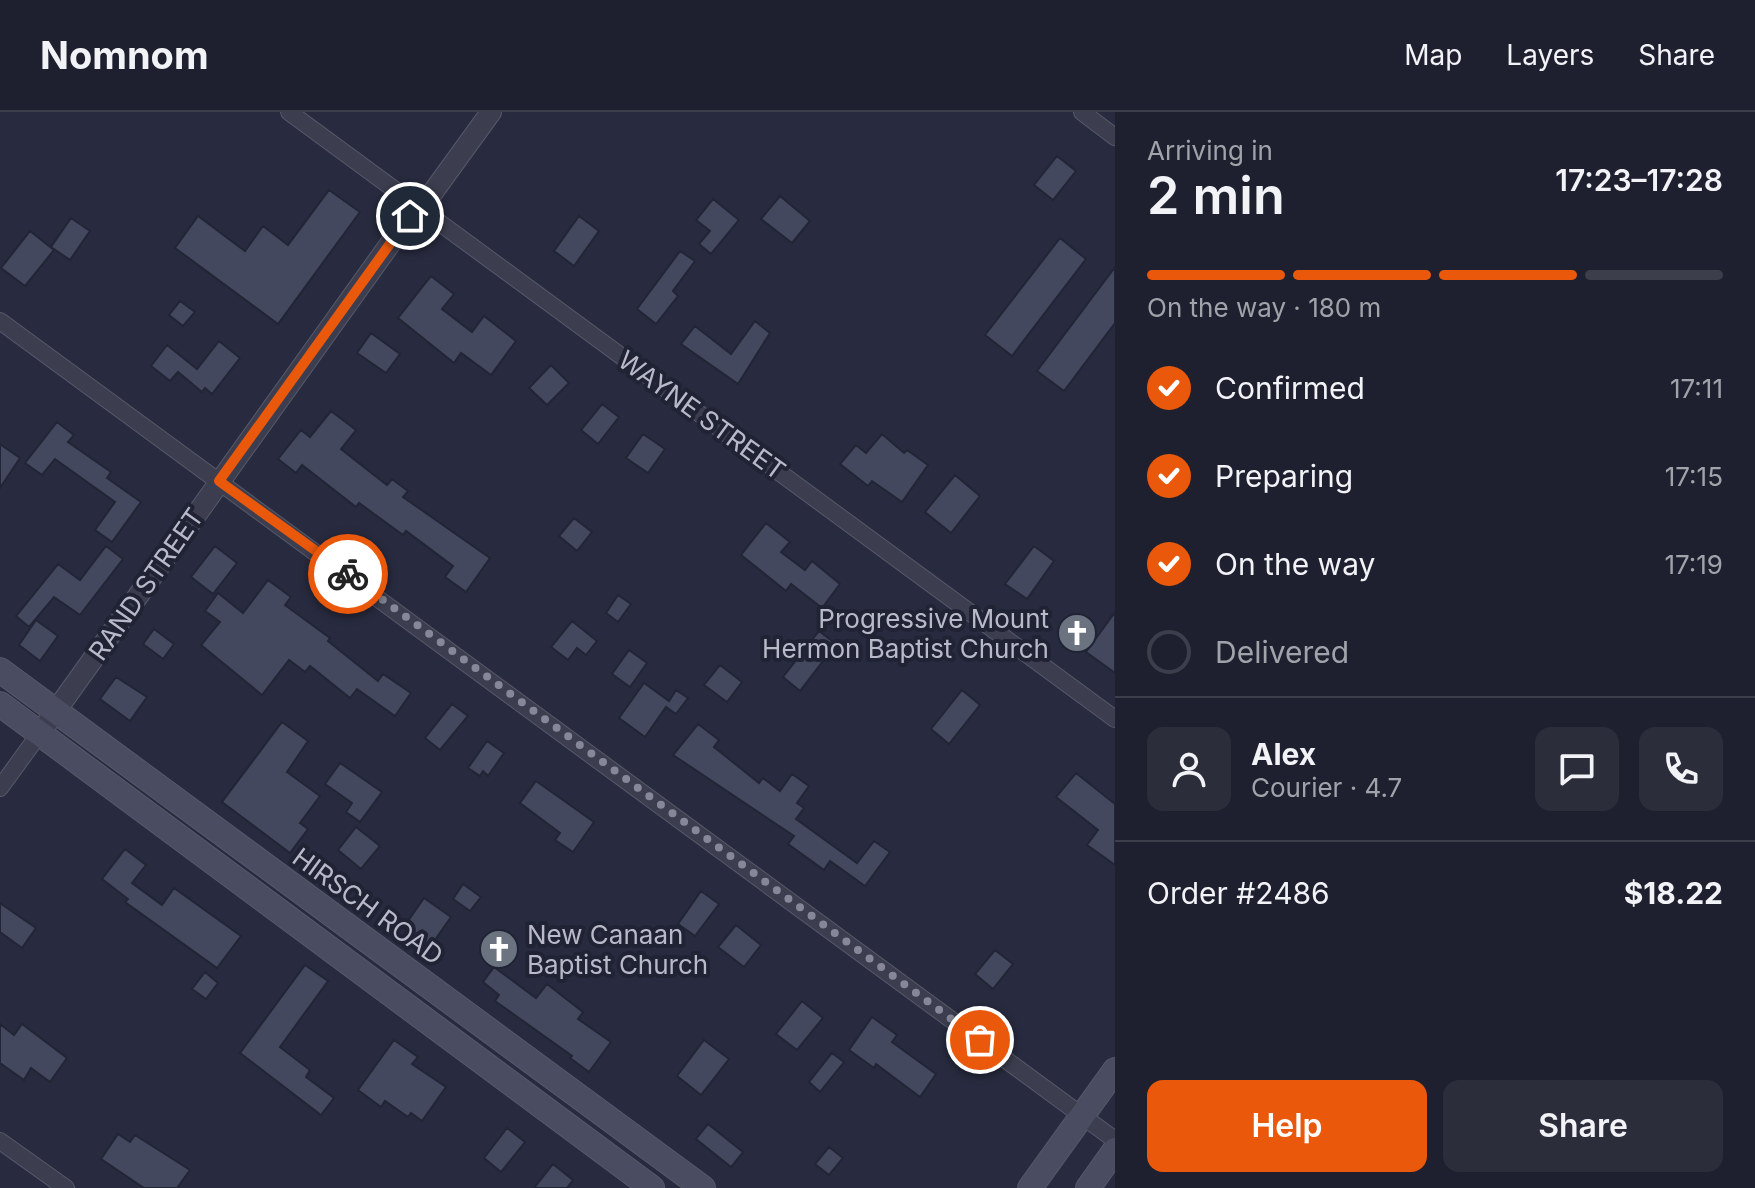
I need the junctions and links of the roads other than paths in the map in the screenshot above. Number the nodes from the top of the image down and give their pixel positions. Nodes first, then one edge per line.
1 (289, 112) edge
2 (491, 112) edge
3 (1082, 112) edge
4 (1115, 137) edge
5 (420, 210) junction
6 (0, 321) edge
7 (219, 481) junction
8 (0, 670) edge
9 (0, 704) edge
10 (56, 711) junction
11 (1115, 719) edge
12 (40, 733) junction
13 (0, 788) edge
14 (484, 1027) junction
15 (466, 1050) junction
16 (1115, 1070) edge
17 (1082, 1115) junction
18 (1115, 1140) edge
19 (0, 1141) edge
20 (1115, 1150) edge
21 (66, 1188) edge
22 (652, 1188) edge
23 (703, 1188) edge
24 (1030, 1188) edge
25 (1088, 1188) edge

1 - 5 street, WAYNE STREET
2 - 5 street, RAND STREET
3 - 4 street
5 - 7 street, RAND STREET
5 - 11 street, WAYNE STREET
6 - 7 street
7 - 10 street, RAND STREET
7 - 17 street
8 - 10 main road, HIRSCH ROAD
9 - 12 main road
10 - 12 street, RAND STREET
10 - 14 main road, HIRSCH ROAD
12 - 13 street, RAND STREET
12 - 15 main road
14 - 15 main road
14 - 23 main road, HIRSCH ROAD
15 - 22 main road
16 - 17 main road
17 - 18 street
17 - 24 main road
19 - 21 street
20 - 25 main road

